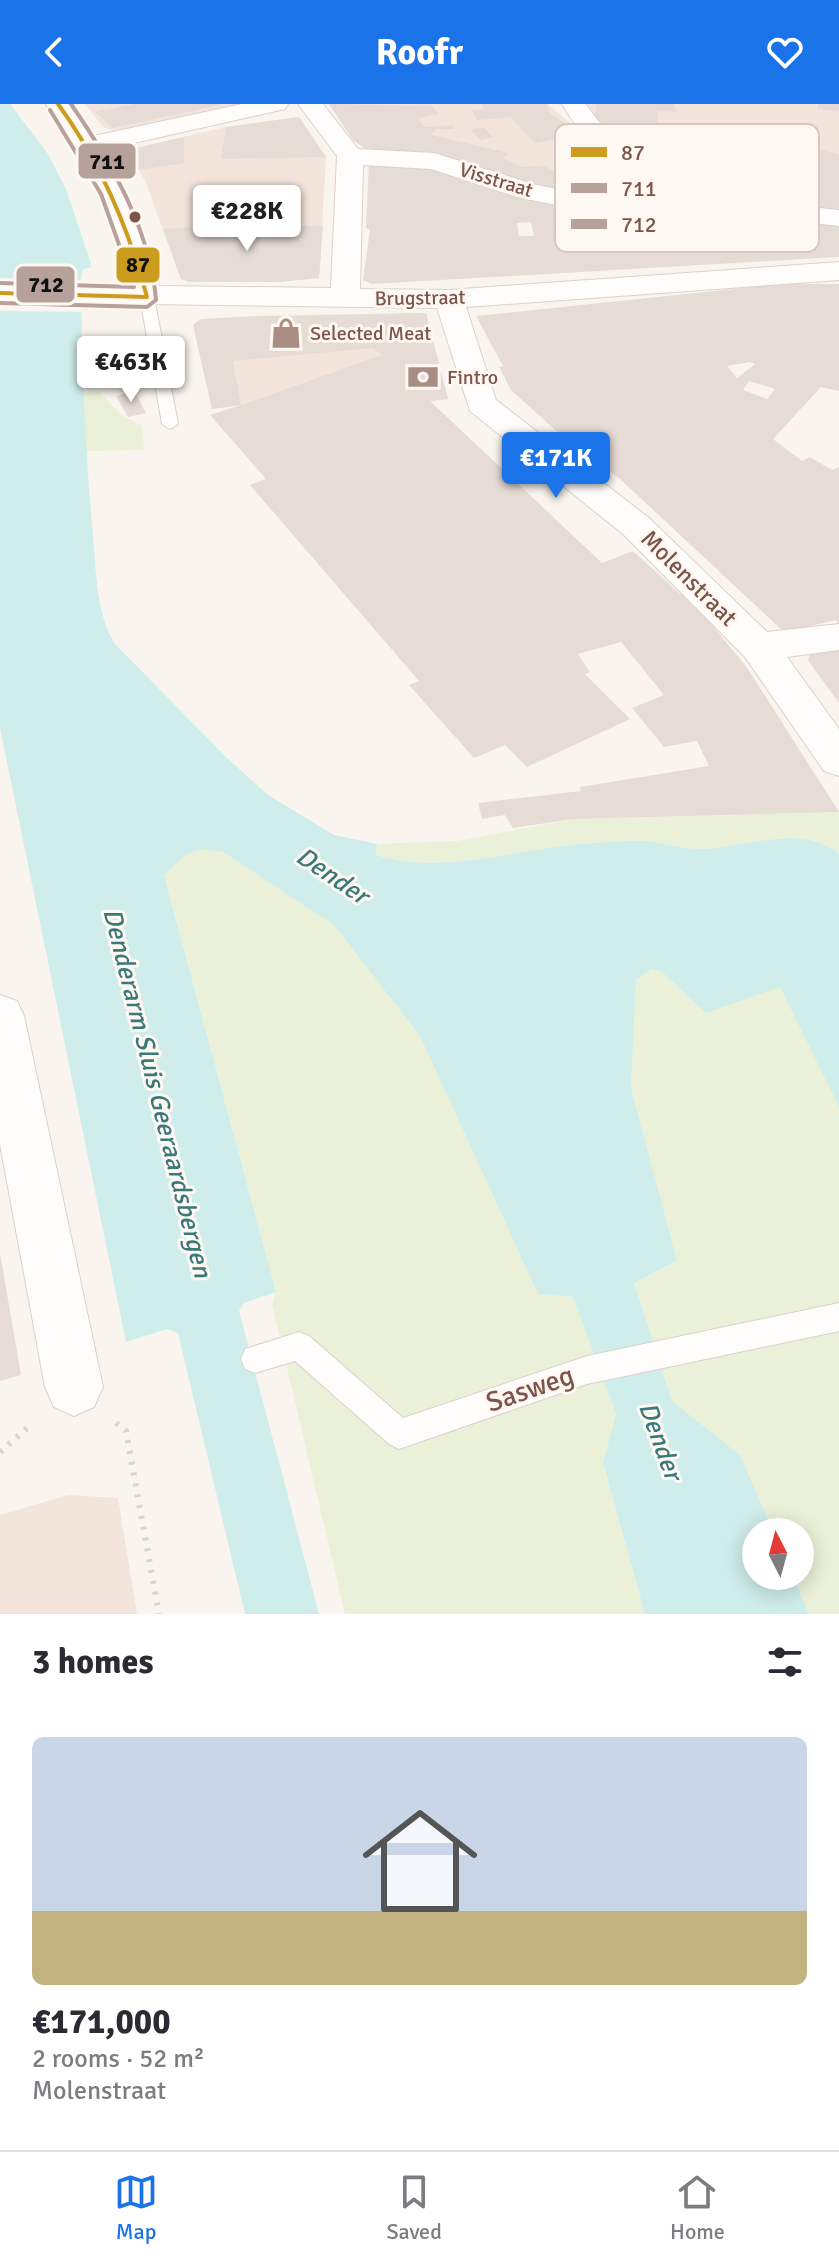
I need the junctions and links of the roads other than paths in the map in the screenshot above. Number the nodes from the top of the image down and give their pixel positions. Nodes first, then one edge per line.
1 (58, 104) edge
2 (276, 104) edge
3 (310, 104) edge
4 (574, 104) edge
5 (585, 124) edge
6 (91, 145) junction
7 (350, 156) junction
8 (555, 196) edge
9 (819, 216) edge
10 (839, 218) edge
11 (839, 271) edge
12 (0, 293) edge
13 (147, 297) junction
14 (345, 299) junction
15 (449, 299) junction
16 (170, 424) dead end
17 (839, 637) edge
18 (759, 647) junction
19 (839, 760) edge
20 (0, 1016) edge
21 (839, 1317) edge
22 (255, 1359) dead end
23 (74, 1387) road end

1 - 6 street
2 - 6 street
3 - 7 street
4 - 5 street, Visstraat
6 - 13 street
7 - 8 street, Visstraat
7 - 14 street
9 - 10 street, Visstraat
11 - 15 street, Brugstraat
12 - 13 street, Brugstraat
13 - 14 street, Brugstraat
13 - 16 lane
14 - 15 street, Brugstraat
15 - 18 street, Molenstraat
17 - 18 street
18 - 19 street, Molenstraat
20 - 23 street
21 - 22 lane, Sasweg

